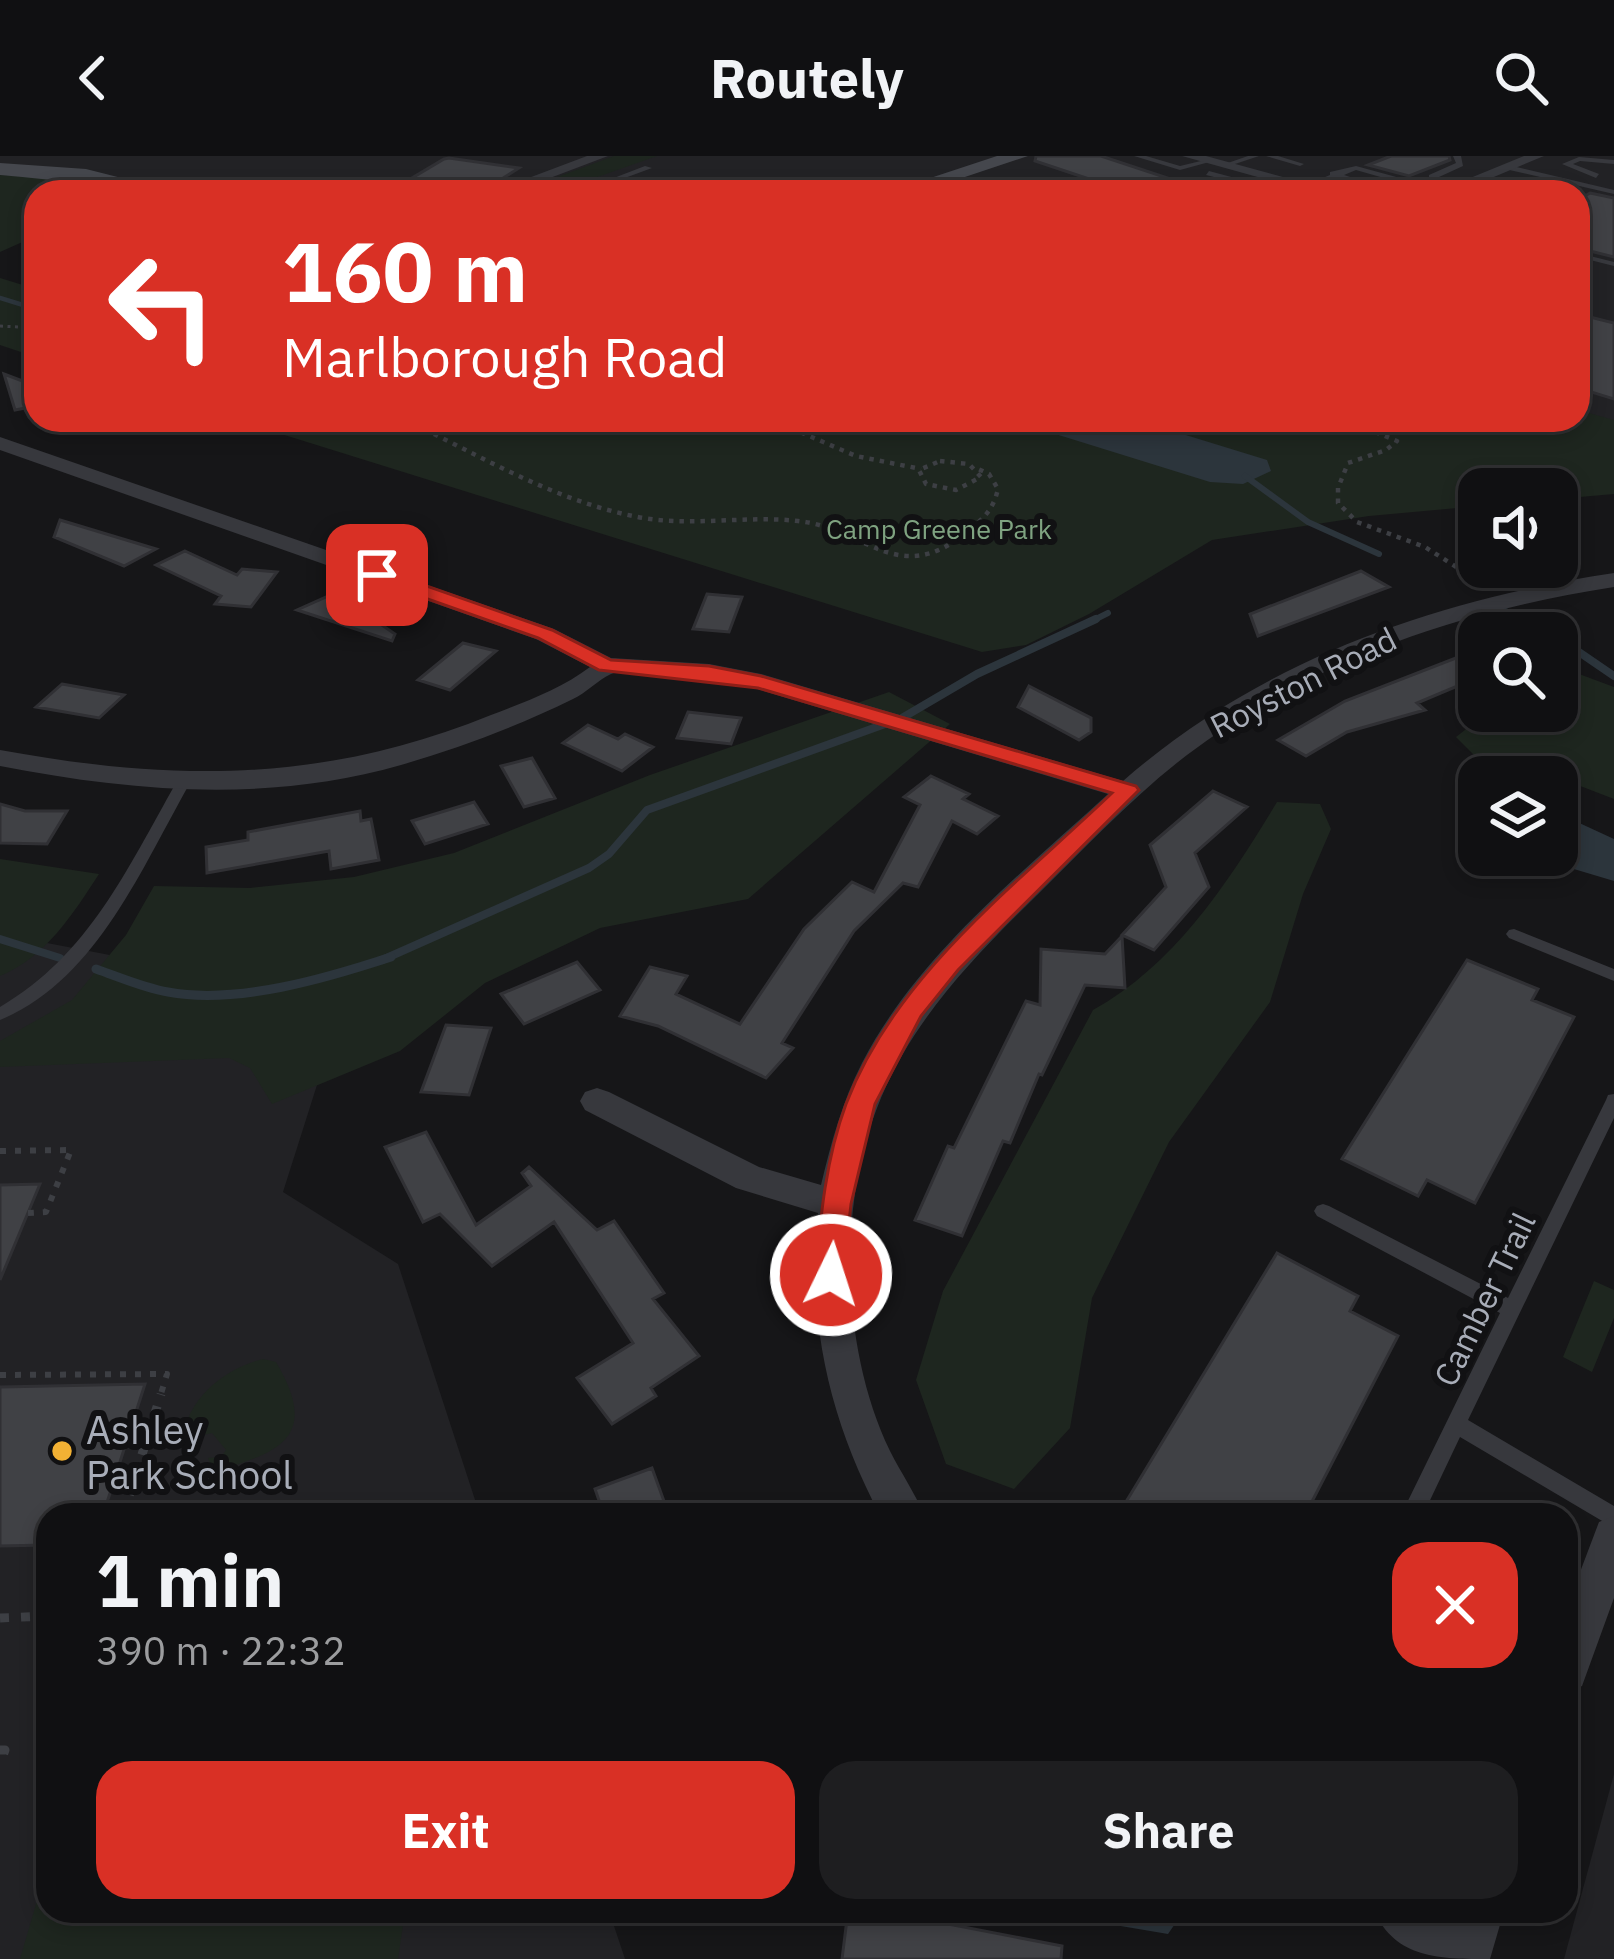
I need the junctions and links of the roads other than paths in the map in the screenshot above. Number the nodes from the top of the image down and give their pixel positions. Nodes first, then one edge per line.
1 (601, 156) edge
2 (1018, 156) edge
3 (1138, 156) edge
4 (1255, 156) edge
5 (1270, 156) edge
6 (1457, 156) edge
7 (1538, 156) edge
8 (1205, 162) edge
9 (1510, 162) edge
10 (1610, 163) edge
11 (1300, 164) dead end
12 (648, 168) dead end
13 (0, 169) edge
14 (1596, 173) junction
15 (1332, 174) junction
16 (1614, 178) edge
17 (110, 180) edge
18 (533, 180) edge
19 (614, 180) edge
20 (938, 180) edge
21 (1242, 180) edge
22 (1261, 180) edge
23 (1313, 180) edge
24 (1352, 180) edge
25 (1406, 180) edge
26 (1436, 180) edge
27 (1470, 180) edge
28 (1572, 180) edge
29 (0, 443) edge
30 (1614, 580) edge
31 (606, 665) junction
32 (0, 758) edge
33 (183, 783) junction
34 (1128, 790) junction
35 (1514, 934) dead end
36 (1614, 975) edge
37 (0, 1014) edge
38 (1614, 1100) edge
39 (597, 1101) dead end
40 (836, 1204) junction
41 (1323, 1211) dead end
42 (1512, 1310) junction
43 (1456, 1424) junction
44 (896, 1503) edge
45 (1418, 1503) edge
46 (1614, 1517) edge
47 (1614, 1538) edge
48 (1578, 1637) edge
49 (1416, 1923) edge
50 (1475, 1923) edge
51 (1462, 1959) edge

1 - 18 street
2 - 20 street
3 - 8 lane
4 - 8 lane
5 - 11 lane
6 - 26 lane
7 - 9 street
8 - 21 lane
8 - 22 street
9 - 27 street
9 - 28 lane
10 - 14 lane
10 - 14 lane
10 - 16 lane
12 - 19 lane
13 - 17 street
14 - 16 lane
15 - 23 lane
15 - 24 lane
15 - 25 lane
29 - 31 street
30 - 34 street, Royston Road
31 - 33 street
31 - 34 street
32 - 33 street
33 - 37 lane
34 - 40 street, Royston Road
35 - 36 lane
38 - 42 lane, Camber Trail
39 - 40 street
40 - 44 street, Royston Road
41 - 42 lane
42 - 43 lane, Camber Trail
43 - 45 lane
43 - 46 lane, Camber Trail
47 - 48 street
49 - 51 street
50 - 51 street

